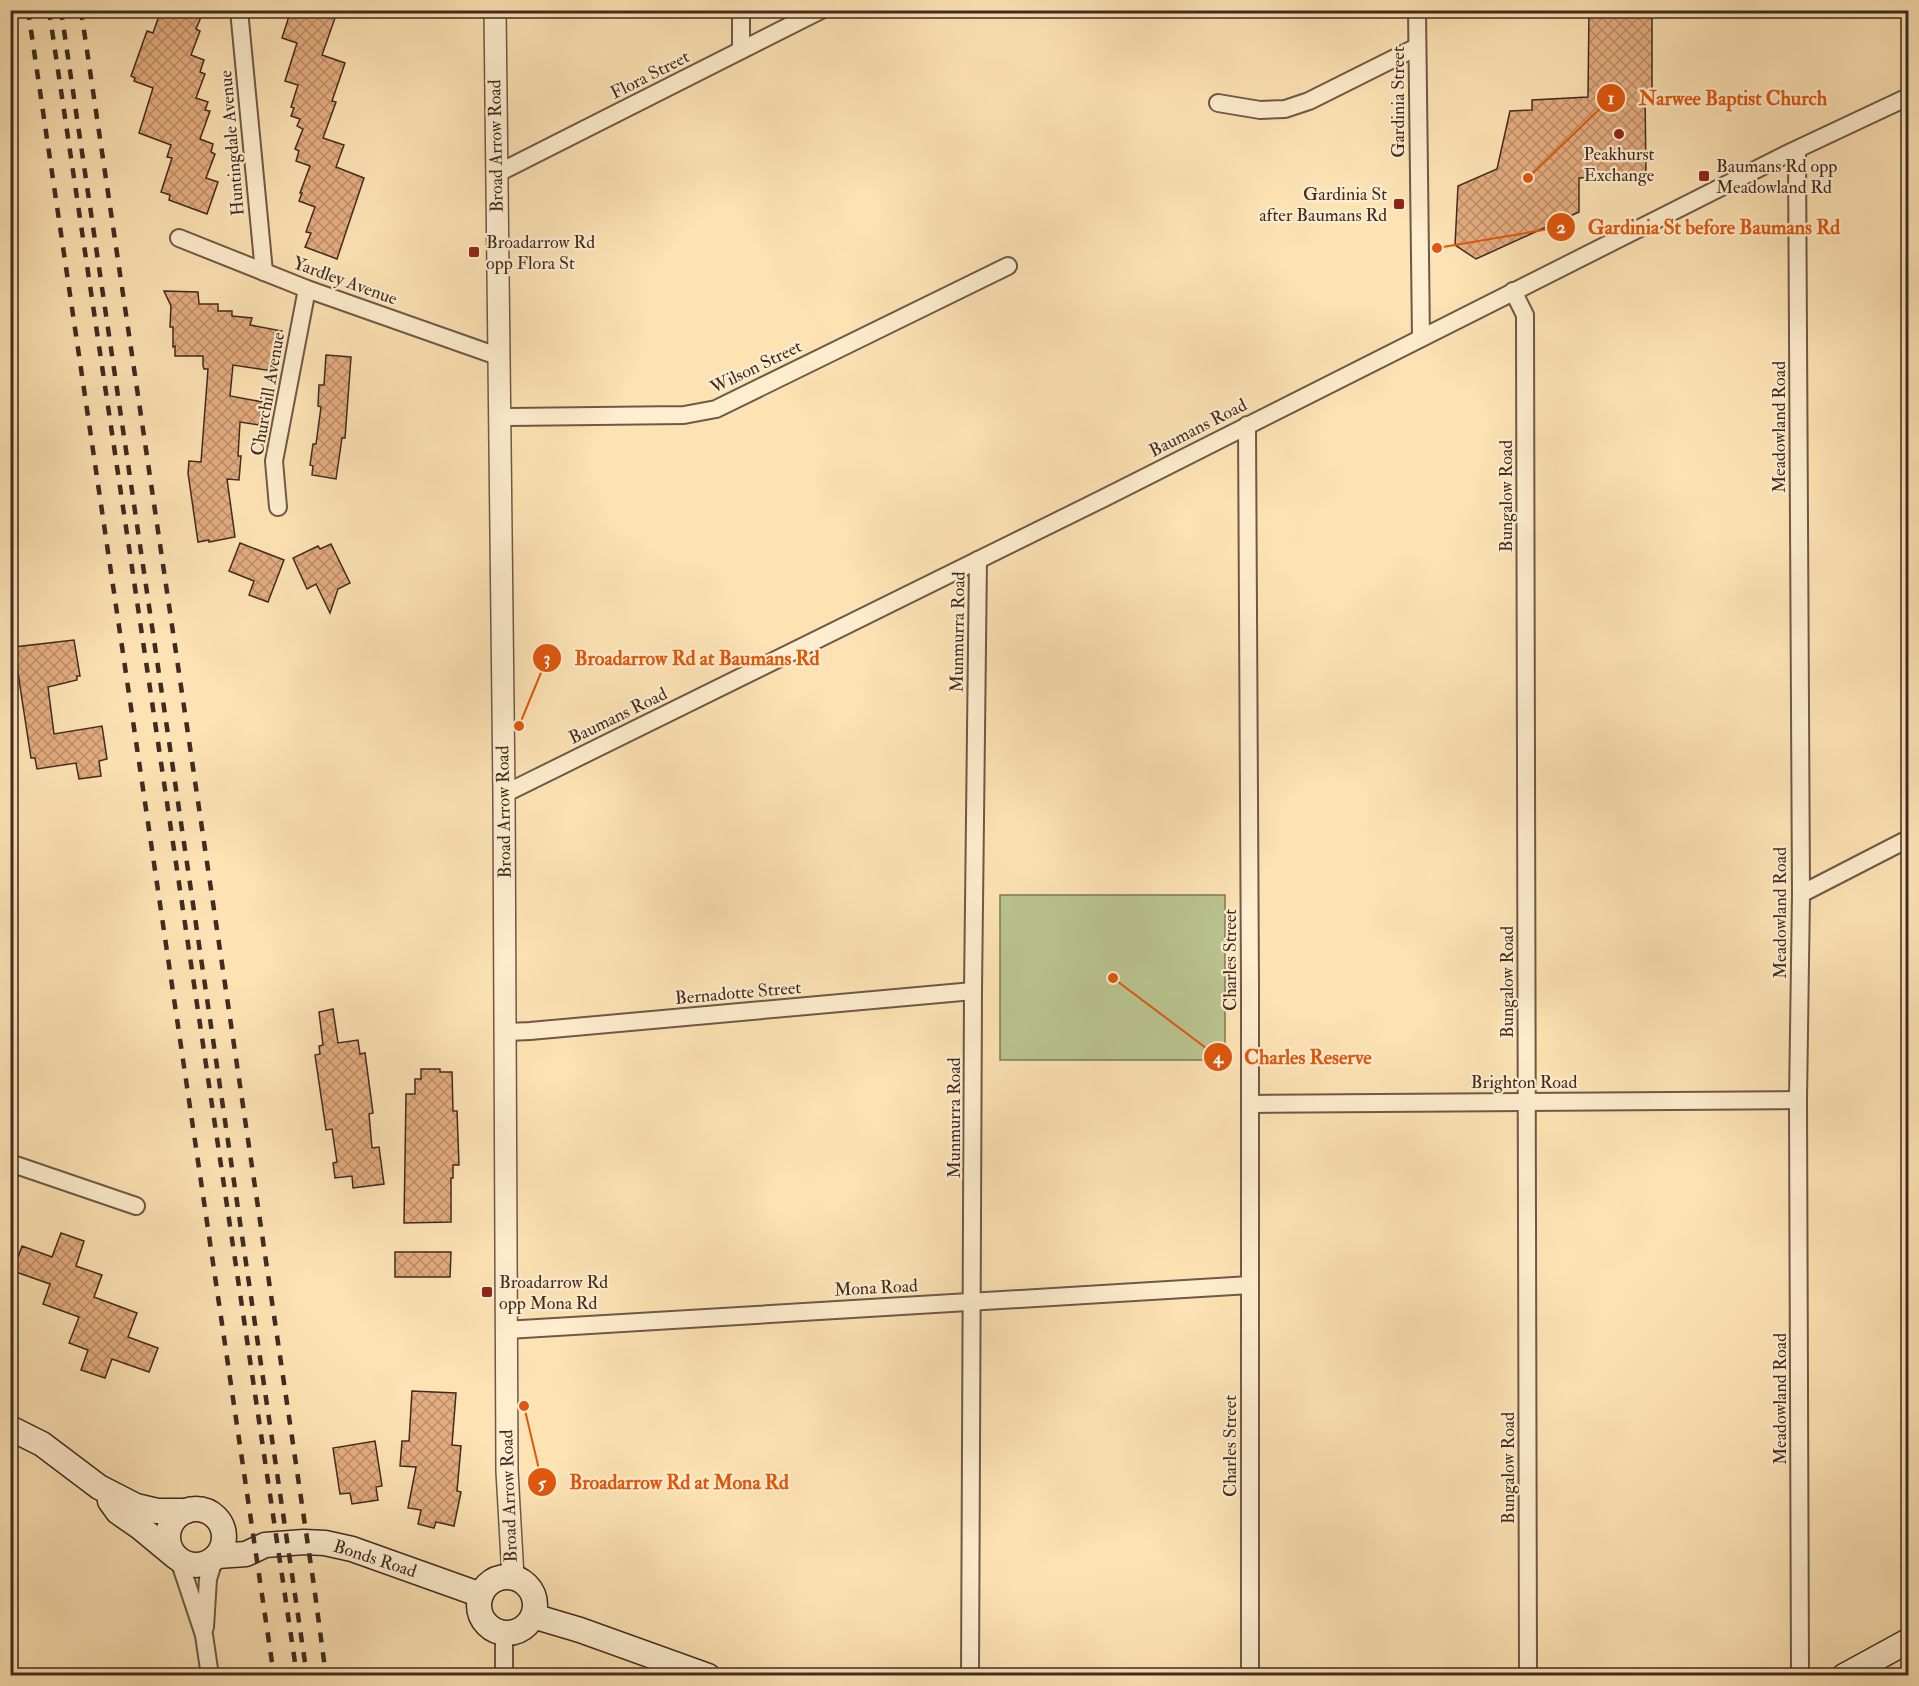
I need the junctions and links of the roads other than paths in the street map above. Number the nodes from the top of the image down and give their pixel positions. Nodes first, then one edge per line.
1 (239, 10) edge
2 (495, 10) edge
3 (741, 10) edge
4 (821, 10) edge
5 (1417, 10) edge
6 (1417, 47) junction
7 (741, 50) junction
8 (1908, 97) edge
9 (1218, 103) dead end
10 (1797, 150) junction
11 (496, 174) junction
12 (179, 238) dead end
13 (1008, 266) dead end
14 (264, 272) junction
15 (307, 289) junction
16 (1513, 291) junction
17 (1421, 338) junction
18 (500, 357) junction
19 (499, 417) junction
20 (1247, 424) junction
21 (278, 507) dead end
22 (978, 560) junction
23 (504, 794) junction
24 (1908, 839) edge
25 (1801, 894) junction
26 (973, 991) junction
27 (506, 1032) junction
28 (1798, 1100) junction
29 (1527, 1101) junction
30 (1250, 1104) junction
31 (10, 1162) edge
32 (136, 1206) dead end
33 (1250, 1285) junction
34 (973, 1302) junction
35 (506, 1330) junction
36 (10, 1428) edge
37 (99, 1487) junction
38 (186, 1511) junction
39 (221, 1523) junction
40 (265, 1545) junction
41 (178, 1558) junction
42 (215, 1558) junction
43 (513, 1577) junction
44 (481, 1595) junction
45 (534, 1616) junction
46 (504, 1634) junction
47 (204, 1635) junction
48 (1908, 1641) edge
49 (210, 1676) edge
50 (504, 1676) edge
51 (708, 1676) edge
52 (970, 1676) edge
53 (1250, 1676) edge
54 (1528, 1676) edge
55 (1800, 1676) edge
56 (1844, 1676) edge

1 - 14 street, Huntingdale Avenue
2 - 11 street, Broad Arrow Road
3 - 7 street
4 - 7 street, Flora Street
5 - 6 street, Gardinia Street
6 - 9 street
6 - 17 street, Gardinia Street
7 - 11 street, Flora Street
8 - 10 street, Baumans Road
10 - 16 street, Baumans Road
10 - 25 street, Meadowland Road
11 - 18 street, Broad Arrow Road
12 - 14 street, Yardley Avenue
13 - 19 street, Wilson Street
14 - 15 street, Yardley Avenue
15 - 18 street, Yardley Avenue
15 - 21 street, Churchill Avenue
16 - 17 street, Baumans Road
16 - 29 street, Bungalow Road
17 - 20 street, Baumans Road
18 - 19 street, Broad Arrow Road
19 - 23 street, Broad Arrow Road
20 - 22 street, Baumans Road
20 - 30 street, Charles Street
22 - 23 street, Baumans Road
22 - 26 street, Munmurra Road
23 - 27 street, Broad Arrow Road
24 - 25 street
25 - 28 street, Meadowland Road
26 - 27 street, Bernadotte Street
26 - 34 street, Munmurra Road
27 - 35 street, Broad Arrow Road
28 - 29 street, Brighton Road
28 - 55 street, Meadowland Road
29 - 30 street, Brighton Road
29 - 54 street, Bungalow Road
30 - 33 street, Charles Street
31 - 32 street
33 - 34 street, Mona Road
33 - 53 street, Charles Street
34 - 35 street, Mona Road
34 - 52 street, Munmurra Road
35 - 43 street, Broad Arrow Road
36 - 37 main road
37 - 38 main road
37 - 41 main road
38 - 39 main road
38 - 41 main road
39 - 40 main road, Bonds Road
39 - 42 main road
40 - 42 main road, Bonds Road
40 - 44 main road, Bonds Road
41 - 42 main road
41 - 47 street
42 - 47 street
43 - 44 main road
43 - 45 main road
44 - 46 main road
45 - 46 main road
45 - 51 main road
46 - 50 street
47 - 49 street
48 - 56 main road

